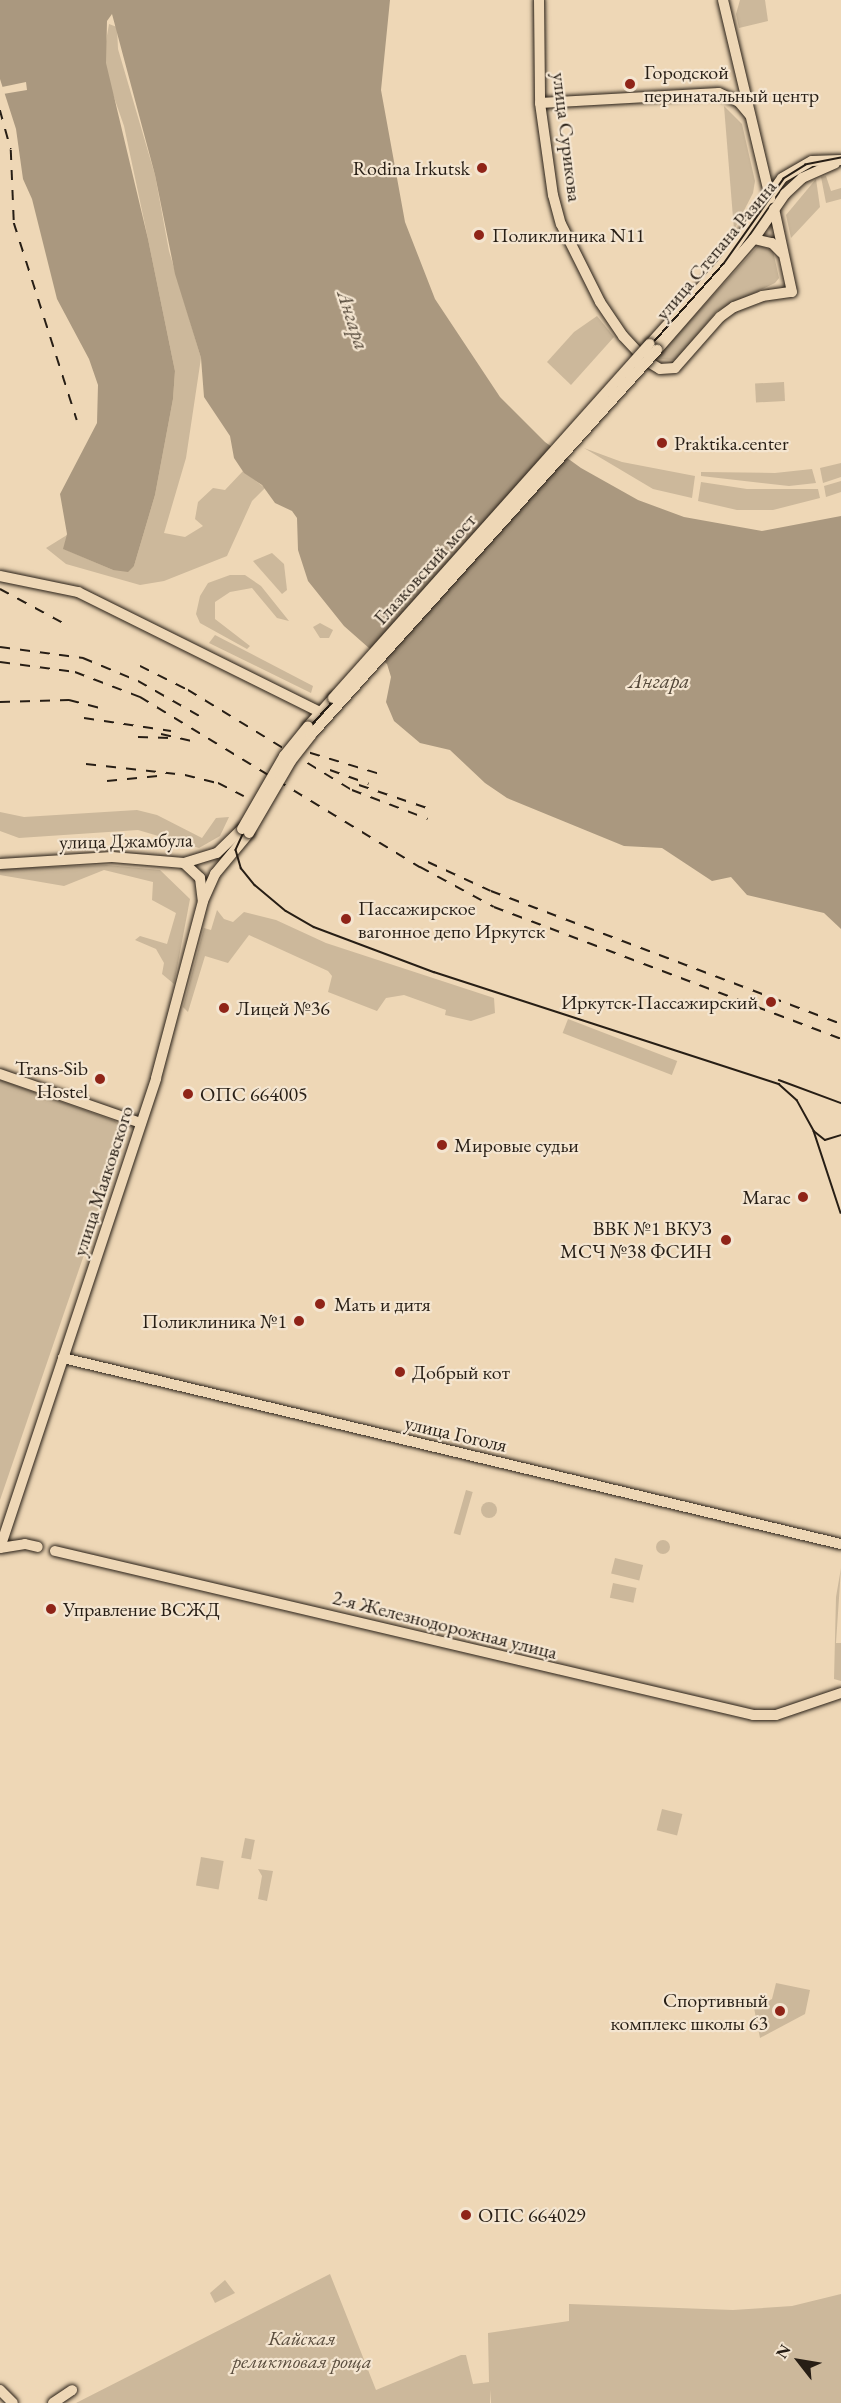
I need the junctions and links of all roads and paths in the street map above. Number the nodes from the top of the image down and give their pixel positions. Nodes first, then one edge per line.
1 (539, 0) edge
2 (723, 0) edge
3 (540, 103) junction
4 (752, 119) junction
5 (839, 161) edge
6 (770, 194) junction
7 (771, 214) junction
8 (754, 239) junction
9 (782, 253) junction
10 (654, 347) junction
11 (0, 576) edge
12 (320, 712) junction
13 (245, 831) junction
14 (232, 843) junction
15 (230, 856) junction
16 (184, 862) junction
17 (0, 864) edge
18 (203, 901) junction
19 (0, 1074) edge
20 (141, 1123) junction
21 (63, 1358) junction
22 (841, 1544) edge
23 (38, 1547) dead end
24 (0, 1548) edge
25 (55, 1551) dead end
26 (841, 1693) edge
27 (0, 2390) edge
28 (72, 2390) dead end
29 (13, 2403) edge
30 (53, 2403) edge

1 - 3 main road, улица Сурикова
2 - 4 main road
3 - 4 main road
3 - 9 main road, улица Сурикова
4 - 6 main road
5 - 6 main road, улица Степана Разина
5 - 7 main road, улица Степана Разина
6 - 7 main road
6 - 10 main road, улица Степана Разина
7 - 8 main road, улица Степана Разина
7 - 9 main road
8 - 9 main road
8 - 10 main road, улица Степана Разина
10 - 12 main road, Глазковский мост, bridge
10 - 13 main road, Глазковский мост, bridge
11 - 12 main road
12 - 13 main road, Глазковский мост, bridge
13 - 14 main road, улица Джамбула
13 - 15 main road, улица Маяковского
14 - 15 main road
14 - 16 main road, улица Джамбула
15 - 18 main road, улица Маяковского
16 - 17 main road, улица Джамбула
16 - 18 main road
18 - 20 main road, улица Маяковского
19 - 20 main road
20 - 21 main road, улица Маяковского
21 - 22 main road, улица Гоголя
21 - 24 main road, улица Маяковского
23 - 24 main road
25 - 26 main road, 2-я Железнодорожная улица
27 - 29 main road
28 - 30 main road

